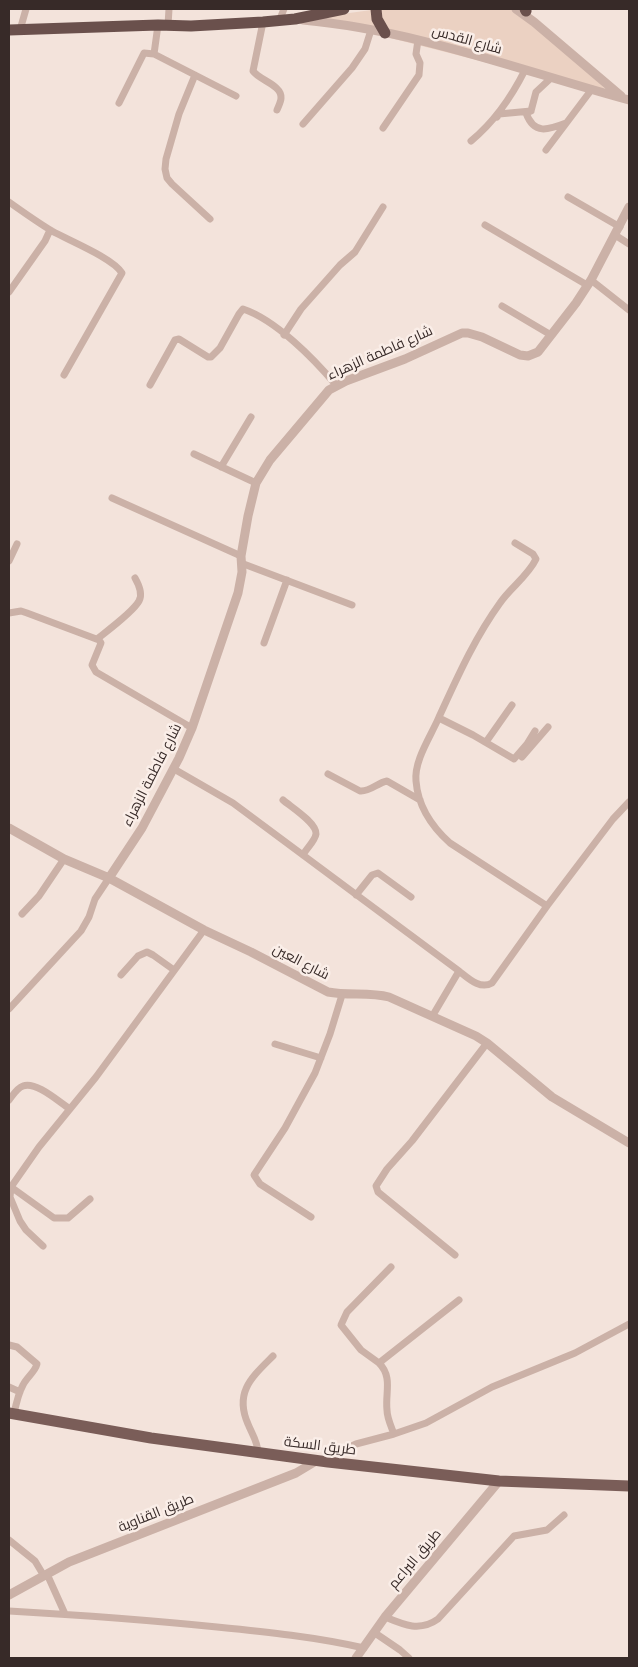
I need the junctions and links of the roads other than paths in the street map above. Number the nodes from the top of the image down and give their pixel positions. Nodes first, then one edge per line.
1 (26, 9) edge
2 (169, 9) edge
3 (284, 9) edge
4 (344, 9) edge
5 (376, 9) edge
6 (523, 9) edge
7 (319, 11) edge
8 (296, 19) junction
9 (280, 21) junction
10 (263, 22) junction
11 (163, 25) junction
12 (14, 30) edge
13 (371, 30) junction
14 (385, 33) junction
15 (418, 40) junction
16 (154, 54) junction
17 (525, 70) junction
18 (195, 75) junction
19 (551, 78) junction
20 (592, 89) junction
21 (236, 96) dead end
22 (626, 99) edge
23 (118, 103) dead end
24 (277, 110) dead end
25 (531, 111) junction
26 (567, 123) junction
27 (303, 124) dead end
28 (489, 126) junction
29 (383, 128) dead end
30 (471, 140) dead end
31 (546, 150) dead end
32 (568, 197) dead end
33 (9, 202) edge
34 (383, 207) dead end
35 (629, 207) edge
36 (210, 219) dead end
37 (485, 225) dead end
38 (50, 230) junction
39 (618, 231) junction
40 (629, 244) edge
41 (589, 283) junction
42 (9, 292) edge
43 (502, 306) dead end
44 (629, 310) edge
45 (284, 335) junction
46 (551, 335) junction
47 (64, 375) dead end
48 (150, 385) dead end
49 (336, 386) junction
50 (251, 417) dead end
51 (194, 454) dead end
52 (222, 467) junction
53 (256, 483) junction
54 (112, 498) dead end
55 (515, 543) dead end
56 (17, 544) dead end
57 (241, 560) junction
58 (9, 561) edge
59 (136, 578) dead end
60 (287, 580) junction
61 (352, 605) dead end
62 (9, 613) edge
63 (97, 640) junction
64 (264, 644) dead end
65 (512, 705) dead end
66 (439, 718) junction
67 (548, 727) dead end
68 (192, 728) junction
69 (535, 730) dead end
70 (486, 742) junction
71 (514, 759) junction
72 (174, 769) junction
73 (328, 774) dead end
74 (283, 800) dead end
75 (420, 800) junction
76 (629, 802) edge
77 (9, 828) edge
78 (302, 855) junction
79 (64, 859) junction
80 (109, 878) junction
81 (356, 895) junction
82 (411, 897) dead end
83 (547, 906) junction
84 (22, 914) dead end
85 (204, 930) junction
86 (174, 970) junction
87 (459, 971) junction
88 (121, 975) dead end
89 (342, 995) junction
90 (9, 1010) edge
91 (433, 1015) junction
92 (487, 1043) junction
93 (275, 1044) dead end
94 (321, 1058) junction
95 (9, 1100) edge
96 (70, 1109) junction
97 (629, 1143) edge
98 (11, 1187) junction
99 (90, 1199) dead end
100 (311, 1217) dead end
101 (43, 1246) dead end
102 (455, 1255) dead end
103 (391, 1267) dead end
104 (459, 1300) dead end
105 (629, 1324) edge
106 (9, 1345) edge
107 (273, 1356) dead end
108 (379, 1363) junction
109 (9, 1387) edge
110 (20, 1392) junction
111 (11, 1413) edge
112 (394, 1434) junction
113 (258, 1453) junction
114 (322, 1462) junction
115 (499, 1481) junction
116 (629, 1486) edge
117 (564, 1515) dead end
118 (9, 1540) edge
119 (45, 1575) junction
120 (9, 1595) edge
121 (9, 1611) edge
122 (65, 1614) junction
123 (385, 1617) junction
124 (375, 1633) junction
125 (364, 1648) junction
126 (356, 1658) edge
127 (408, 1658) edge

1 - 12 street
2 - 11 street
3 - 9 street
4 - 7 highway
5 - 14 highway
6 - 22 street
7 - 8 highway
8 - 9 highway
8 - 13 street, شارع القدس
9 - 10 highway
10 - 11 highway
10 - 24 street
11 - 12 highway
11 - 16 street
13 - 14 street, شارع القدس
13 - 27 street
14 - 15 street, شارع القدس
15 - 17 street, شارع القدس
15 - 29 street
16 - 18 street
16 - 23 street
17 - 19 street, شارع القدس
17 - 28 street
18 - 21 street
18 - 36 street
19 - 20 street, شارع القدس
19 - 25 street
20 - 22 street, شارع القدس
20 - 26 street
25 - 26 street
25 - 28 street
26 - 31 street
28 - 30 street
32 - 39 street
33 - 38 street
34 - 45 street
35 - 39 street, شارع فاطمة الزهراء
37 - 41 street
38 - 42 street
38 - 47 street
39 - 40 street
39 - 41 street, شارع فاطمة الزهراء
41 - 44 street
41 - 46 street, شارع فاطمة الزهراء
43 - 46 street
45 - 48 street
45 - 49 street
46 - 49 street, شارع فاطمة الزهراء
49 - 53 street, شارع فاطمة الزهراء
50 - 52 street
51 - 52 street
52 - 53 street
53 - 57 street, شارع فاطمة الزهراء
54 - 57 street
55 - 66 street
56 - 58 street
57 - 60 street
57 - 68 street, شارع فاطمة الزهراء
59 - 63 street
60 - 61 street
60 - 64 street
62 - 63 street
63 - 68 street
65 - 70 street
66 - 70 street
66 - 75 street
67 - 71 street
68 - 72 street, شارع فاطمة الزهراء
69 - 71 street
70 - 71 street
72 - 78 street
72 - 80 street, شارع فاطمة الزهراء
73 - 75 street
74 - 78 street
75 - 83 street
76 - 83 street
77 - 79 street, شارع العين
78 - 81 street
79 - 80 street, شارع العين
79 - 84 street
80 - 85 street, شارع العين
80 - 90 street
81 - 82 street
81 - 87 street
83 - 87 street
85 - 86 street
85 - 89 street, شارع العين
86 - 88 street
86 - 96 street
87 - 91 street
89 - 91 street, شارع العين
89 - 94 street
91 - 92 street, شارع العين
92 - 97 street, شارع العين
92 - 102 street
93 - 94 street
94 - 100 street
95 - 96 street
96 - 98 street
98 - 99 street
98 - 101 street
103 - 108 street
104 - 108 street
105 - 112 street
106 - 110 street
107 - 113 street
108 - 112 street
109 - 110 street
110 - 111 street
111 - 113 main road, طريق السكة
112 - 114 street
113 - 114 main road, طريق السكة
114 - 115 main road, طريق السكة
114 - 119 street, طريق القناوية
115 - 116 main road, طريق السكة
115 - 123 street, طريق البراعم
117 - 123 street
118 - 119 street
119 - 120 street, طريق القناوية
119 - 122 street
121 - 122 street
122 - 125 street
123 - 124 street, طريق البراعم
124 - 125 street, طريق البراعم
124 - 127 street
125 - 126 street, طريق البراعم

